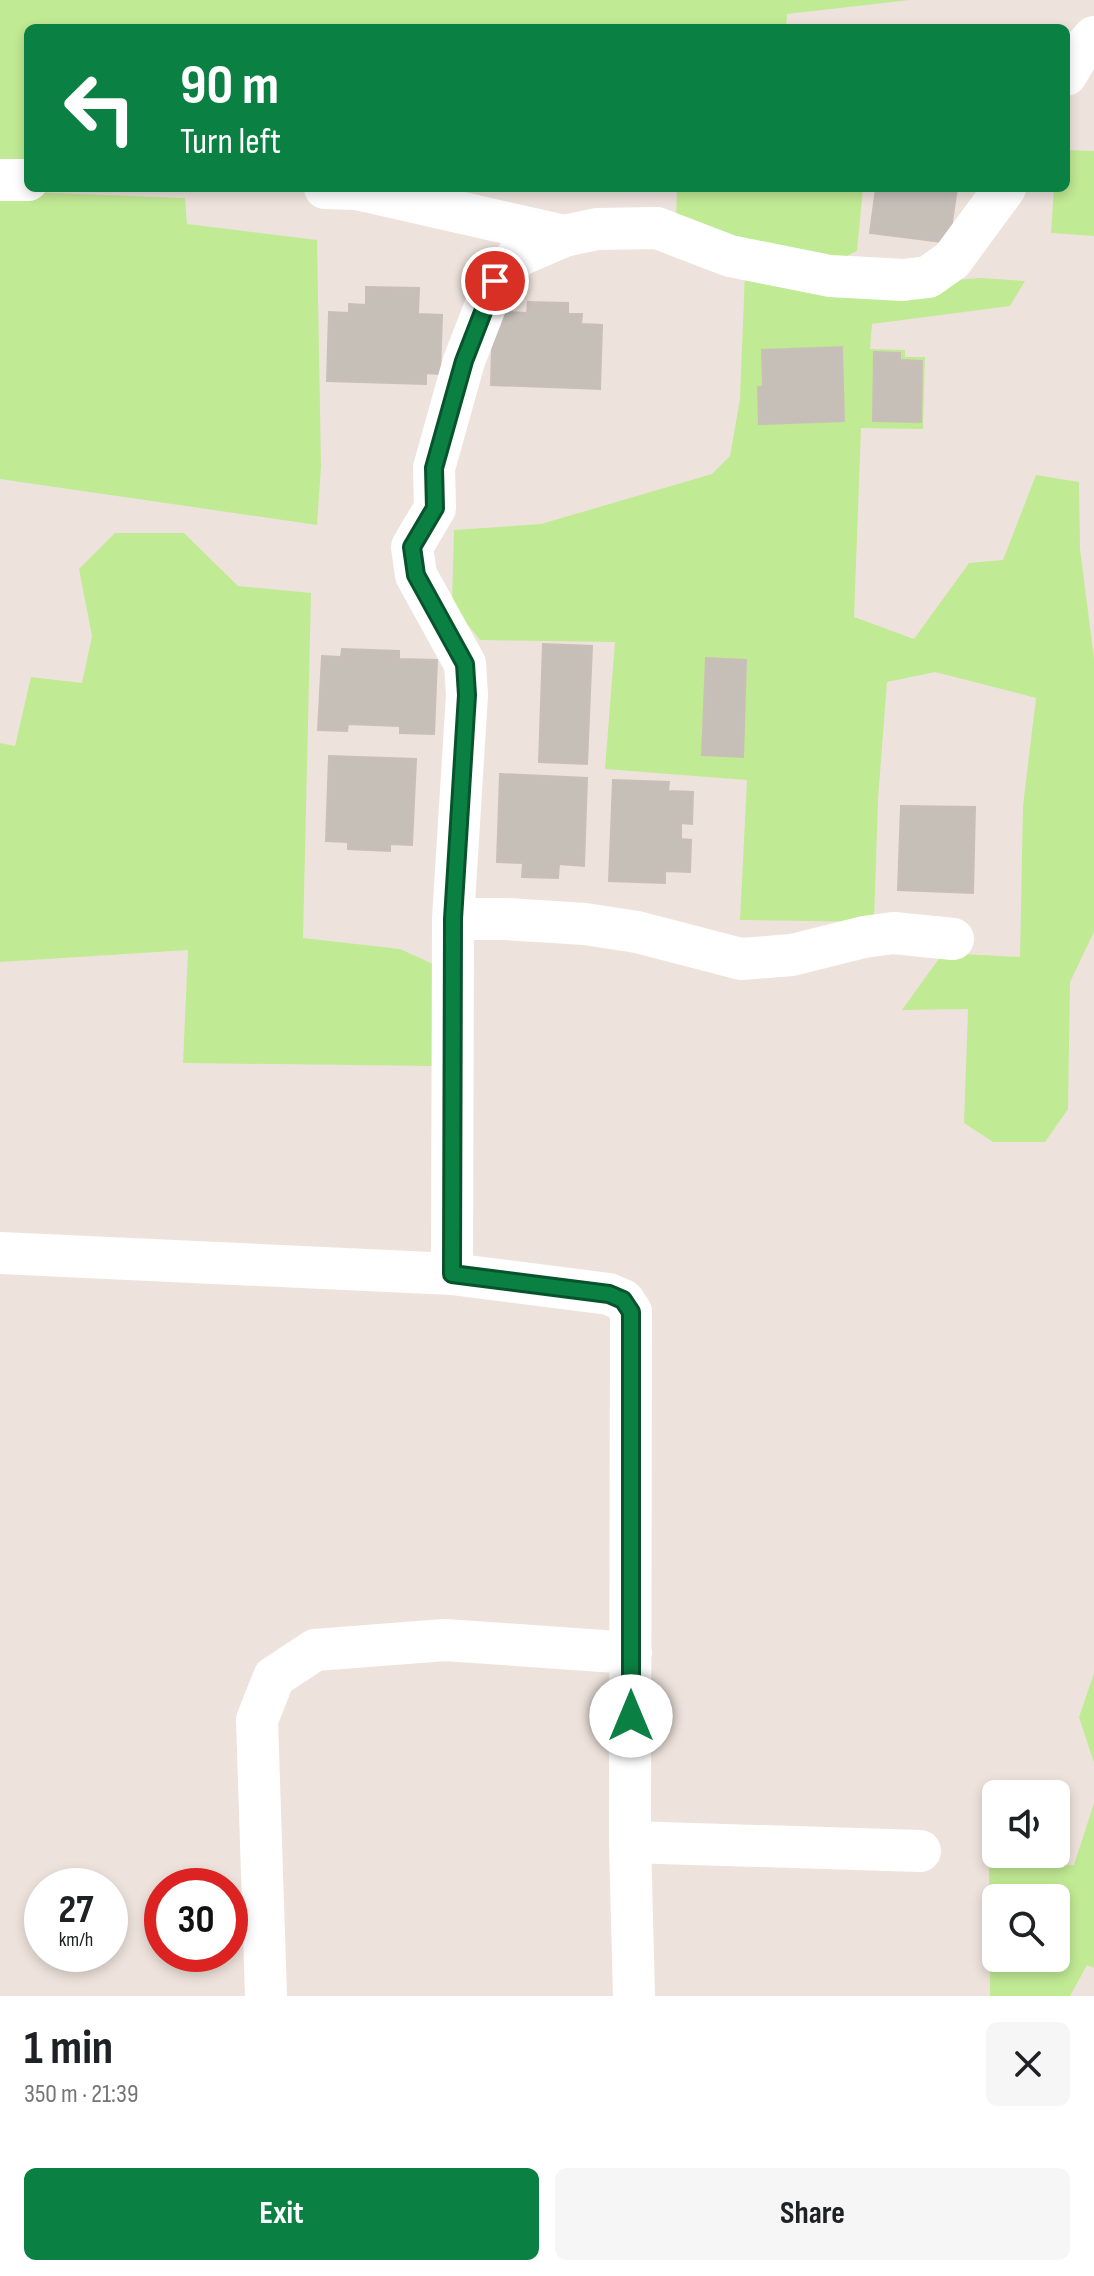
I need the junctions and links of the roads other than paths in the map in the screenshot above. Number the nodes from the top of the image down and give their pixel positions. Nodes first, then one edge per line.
1 (1094, 37) edge
2 (1070, 68) edge
3 (0, 180) edge
4 (24, 180) edge
5 (370, 192) edge
6 (1002, 192) edge
7 (564, 236) junction
8 (453, 919) junction
9 (953, 939) dead end
10 (0, 1253) edge
11 (452, 1274) junction
12 (631, 1653) junction
13 (630, 1842) junction
14 (920, 1851) dead end
15 (266, 1996) edge
16 (634, 1996) edge

1 - 2 street
3 - 4 street
5 - 7 street
6 - 7 street
7 - 8 street
8 - 9 street
8 - 11 street
10 - 11 street
11 - 12 street
12 - 13 street
12 - 15 street
13 - 14 street
13 - 16 street

